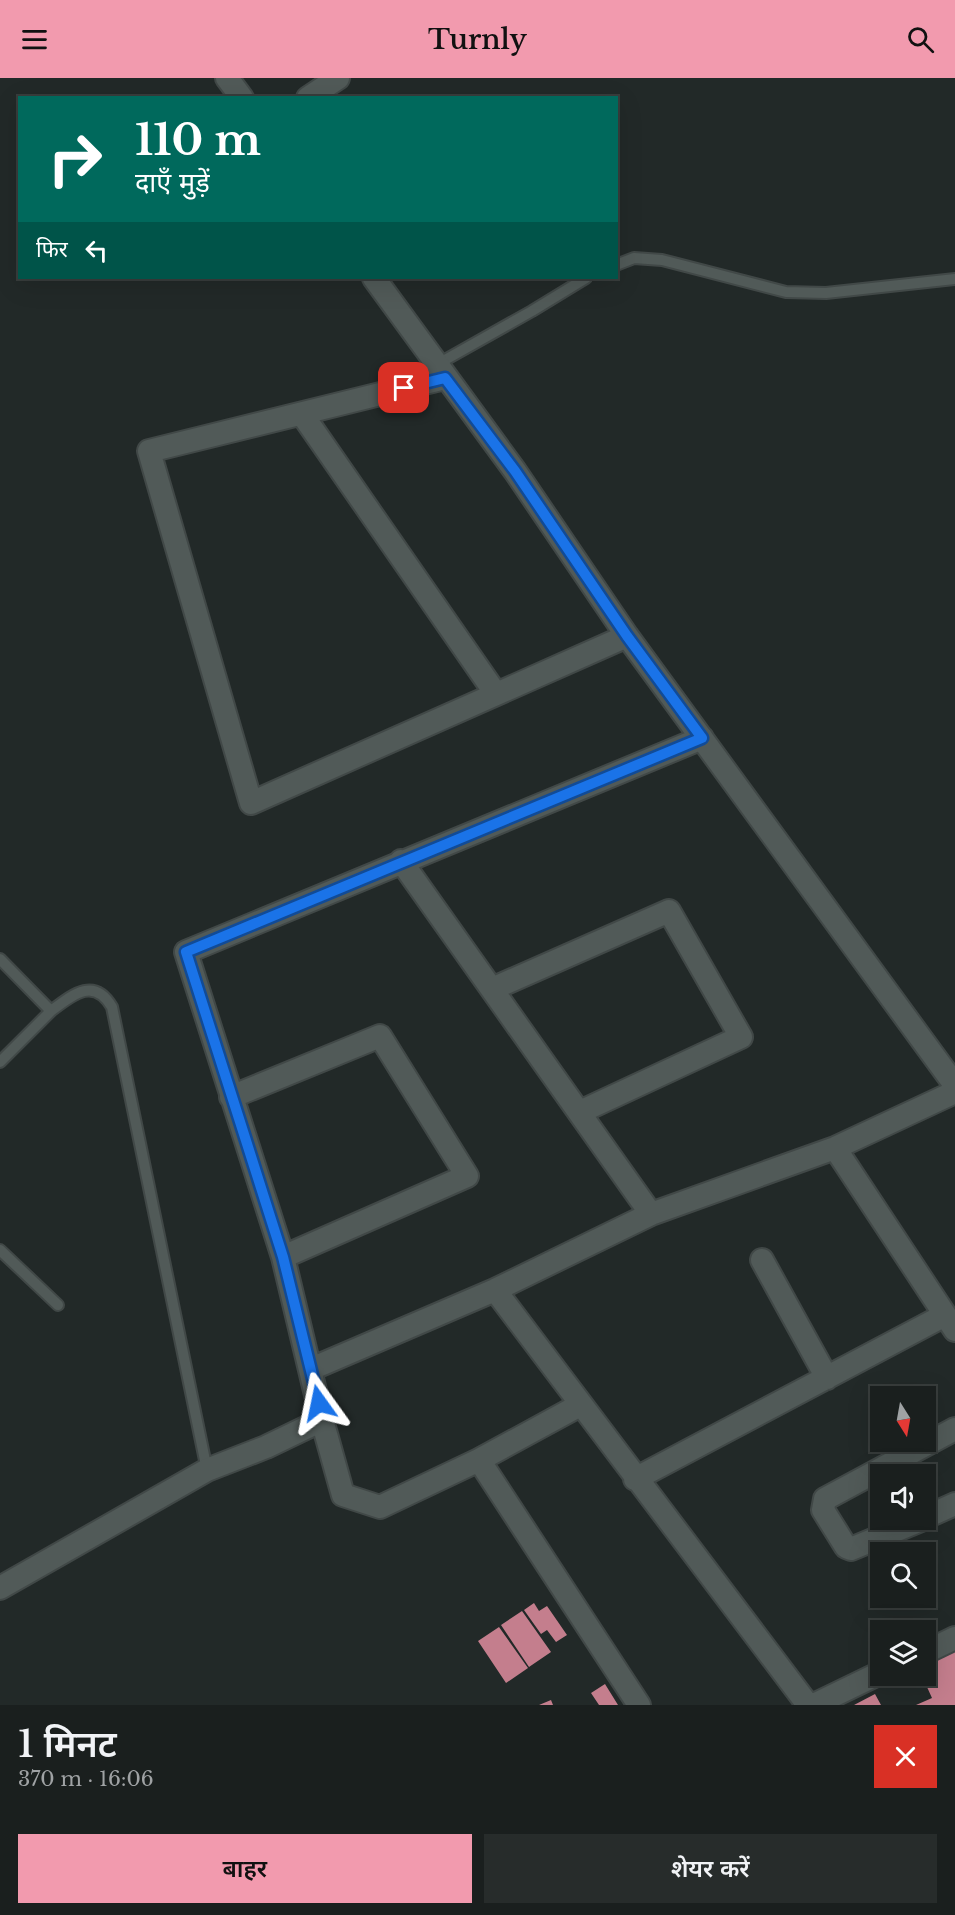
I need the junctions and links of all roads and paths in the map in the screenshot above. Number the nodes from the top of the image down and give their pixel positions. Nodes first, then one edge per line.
1 (227, 78) edge
2 (338, 78) edge
3 (240, 96) edge
4 (311, 96) edge
5 (618, 264) edge
6 (375, 279) edge
7 (584, 279) edge
8 (955, 279) edge
9 (440, 371) junction
10 (302, 414) junction
11 (627, 636) junction
12 (496, 694) junction
13 (702, 738) junction
14 (401, 861) junction
15 (0, 959) edge
16 (492, 989) junction
17 (51, 1011) junction
18 (0, 1062) edge
19 (955, 1085) edge
20 (955, 1092) edge
21 (231, 1097) junction
22 (580, 1113) junction
23 (835, 1149) junction
24 (651, 1214) junction
25 (0, 1250) edge
26 (283, 1257) junction
27 (762, 1260) dead end
28 (495, 1290) junction
29 (58, 1305) dead end
30 (950, 1323) edge
31 (311, 1369) junction
32 (827, 1378) junction
33 (580, 1405) junction
34 (322, 1420) junction
35 (955, 1429) edge
36 (479, 1461) junction
37 (890, 1464) edge
38 (207, 1470) junction
39 (870, 1475) edge
40 (635, 1479) junction
41 (955, 1504) edge
42 (936, 1513) edge
43 (899, 1530) edge
44 (0, 1588) edge
45 (955, 1638) edge
46 (936, 1647) edge
47 (870, 1678) edge
48 (639, 1705) edge
49 (808, 1705) edge
50 (814, 1705) edge

1 - 3 street
2 - 4 street
5 - 8 lane
6 - 9 street
7 - 9 lane
9 - 10 street
9 - 11 street
10 - 12 street
10 - 12 street
11 - 12 street
11 - 13 street
13 - 14 street
13 - 19 street
14 - 16 street
14 - 21 street
15 - 17 lane
16 - 22 street
16 - 22 street
17 - 18 lane
17 - 38 lane
20 - 23 street
21 - 26 street
21 - 26 street
22 - 24 street
23 - 24 street
23 - 30 street
24 - 28 street
25 - 29 lane
26 - 31 street
27 - 32 street
28 - 31 street
28 - 33 street
30 - 32 street
31 - 34 street
32 - 40 street
33 - 36 street
33 - 40 street
34 - 36 street
34 - 38 street
35 - 37 street
36 - 48 street
38 - 44 street
39 - 43 street
40 - 49 street
41 - 42 street
45 - 46 street
47 - 50 street

